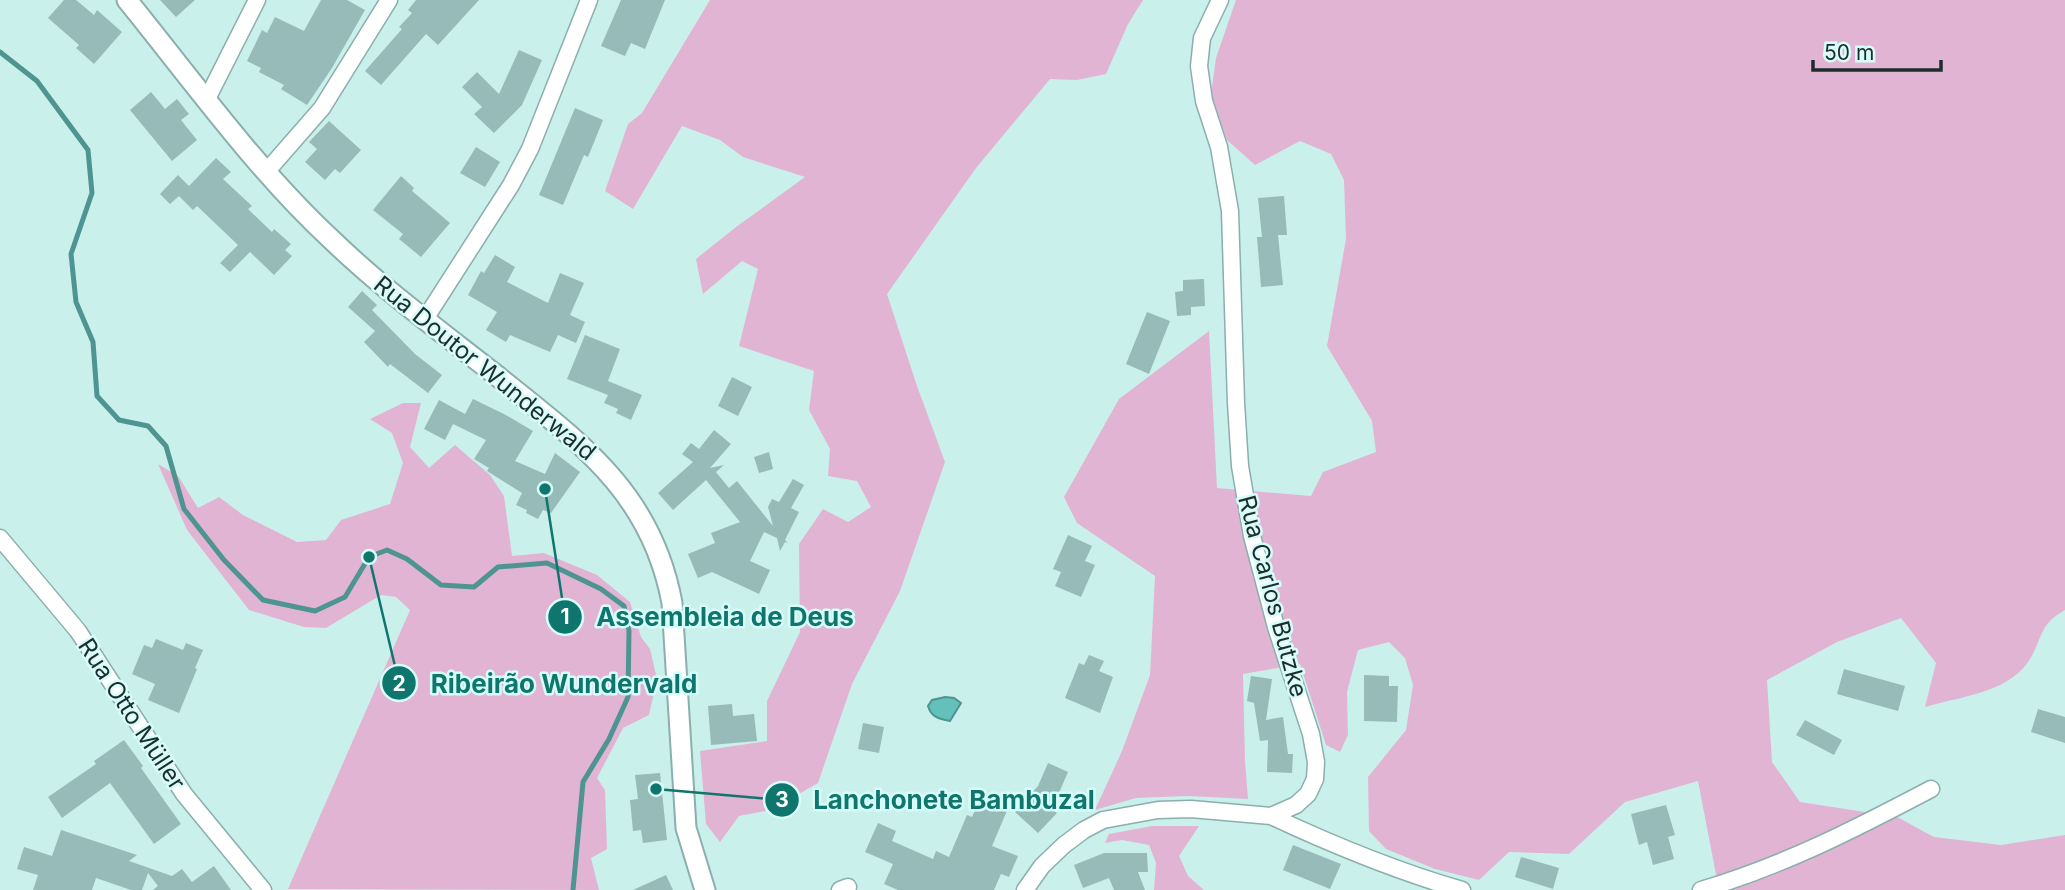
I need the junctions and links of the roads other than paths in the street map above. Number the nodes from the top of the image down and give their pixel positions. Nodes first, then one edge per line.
1 (127, 0) edge
2 (257, 0) edge
3 (389, 0) edge
4 (589, 0) edge
5 (1220, 0) edge
6 (206, 99) junction
7 (267, 171) junction
8 (425, 319) junction
9 (0, 538) edge
10 (1931, 789) dead end
11 (1271, 816) junction
12 (263, 890) edge
13 (705, 890) edge
14 (840, 890) edge
15 (847, 890) edge
16 (1025, 890) edge
17 (1462, 890) edge
18 (1701, 890) edge

1 - 6 street, Rua Doutor Wunderwald
2 - 6 street
3 - 7 street
4 - 8 street
5 - 11 street, Rua Carlos Butzke
6 - 7 street, Rua Doutor Wunderwald
7 - 8 street, Rua Doutor Wunderwald
8 - 13 street, Rua Doutor Wunderwald
9 - 12 street, Rua Otto Müller
10 - 18 street
11 - 16 street
11 - 17 street
14 - 15 street

